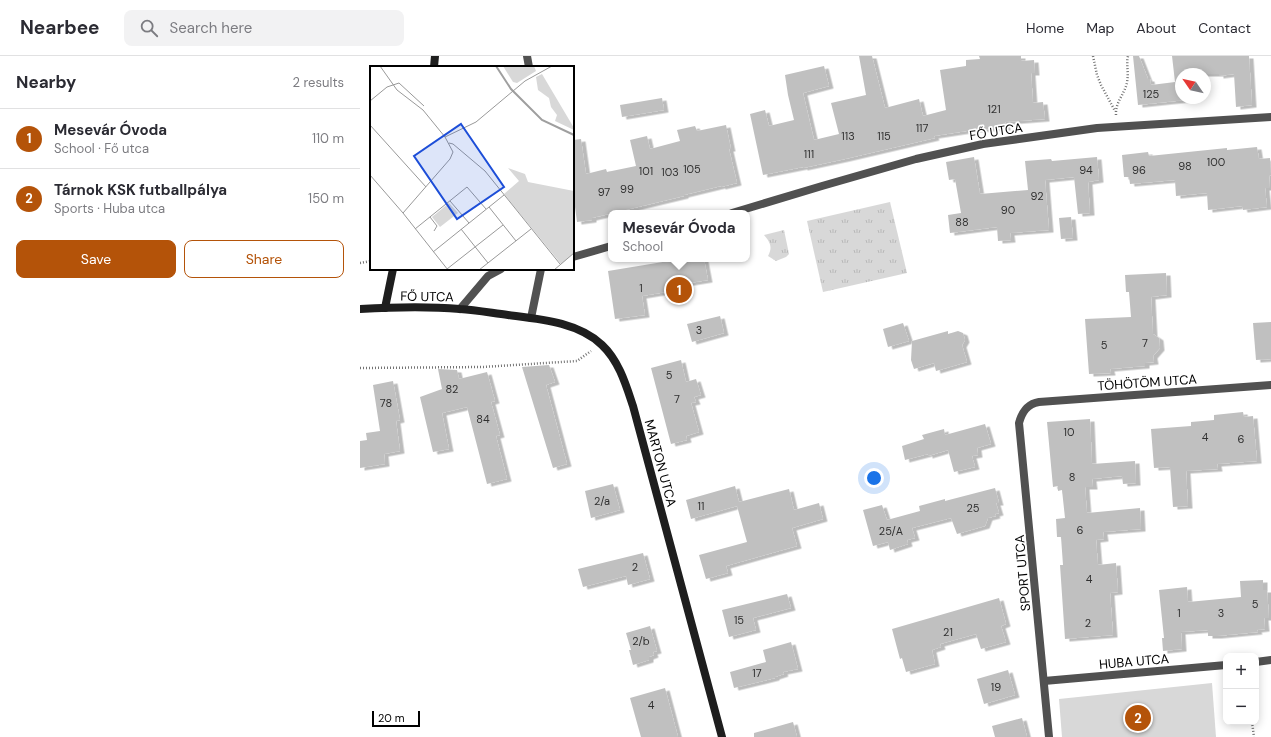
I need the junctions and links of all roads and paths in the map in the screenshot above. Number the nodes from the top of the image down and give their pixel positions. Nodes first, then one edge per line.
1 (435, 56) edge
2 (527, 56) edge
3 (1093, 56) edge
4 (1128, 56) edge
5 (434, 66) edge
6 (529, 66) edge
7 (1271, 117) edge
8 (742, 210) edge
9 (608, 247) edge
10 (574, 256) edge
11 (393, 270) edge
12 (499, 270) edge
13 (541, 270) edge
14 (385, 308) junction
15 (360, 309) edge
16 (460, 309) junction
17 (531, 318) junction
18 (602, 345) junction
19 (360, 368) edge
20 (1271, 385) edge
21 (1026, 408) joint
22 (1271, 660) edge
23 (1259, 662) edge
24 (1223, 665) edge
25 (1044, 681) junction
26 (1252, 725) edge
27 (722, 737) edge
28 (1049, 737) edge
29 (1254, 737) edge

1 - 5 street
2 - 6 street
3 - 4 path
7 - 8 street, FŐ UTCA
9 - 10 street
11 - 14 street
12 - 16 street, FŐ UTCA
13 - 17 street
14 - 15 street, FŐ UTCA
14 - 16 street, FŐ UTCA
16 - 17 street, MARTON UTCA
17 - 18 street, MARTON UTCA
18 - 19 path
18 - 27 street, MARTON UTCA
20 - 21 street, TÖHÖTÖM UTCA
21 - 25 street, SPORT UTCA
22 - 23 street
24 - 25 street, HUBA UTCA
25 - 28 street, SPORT UTCA
26 - 29 path

